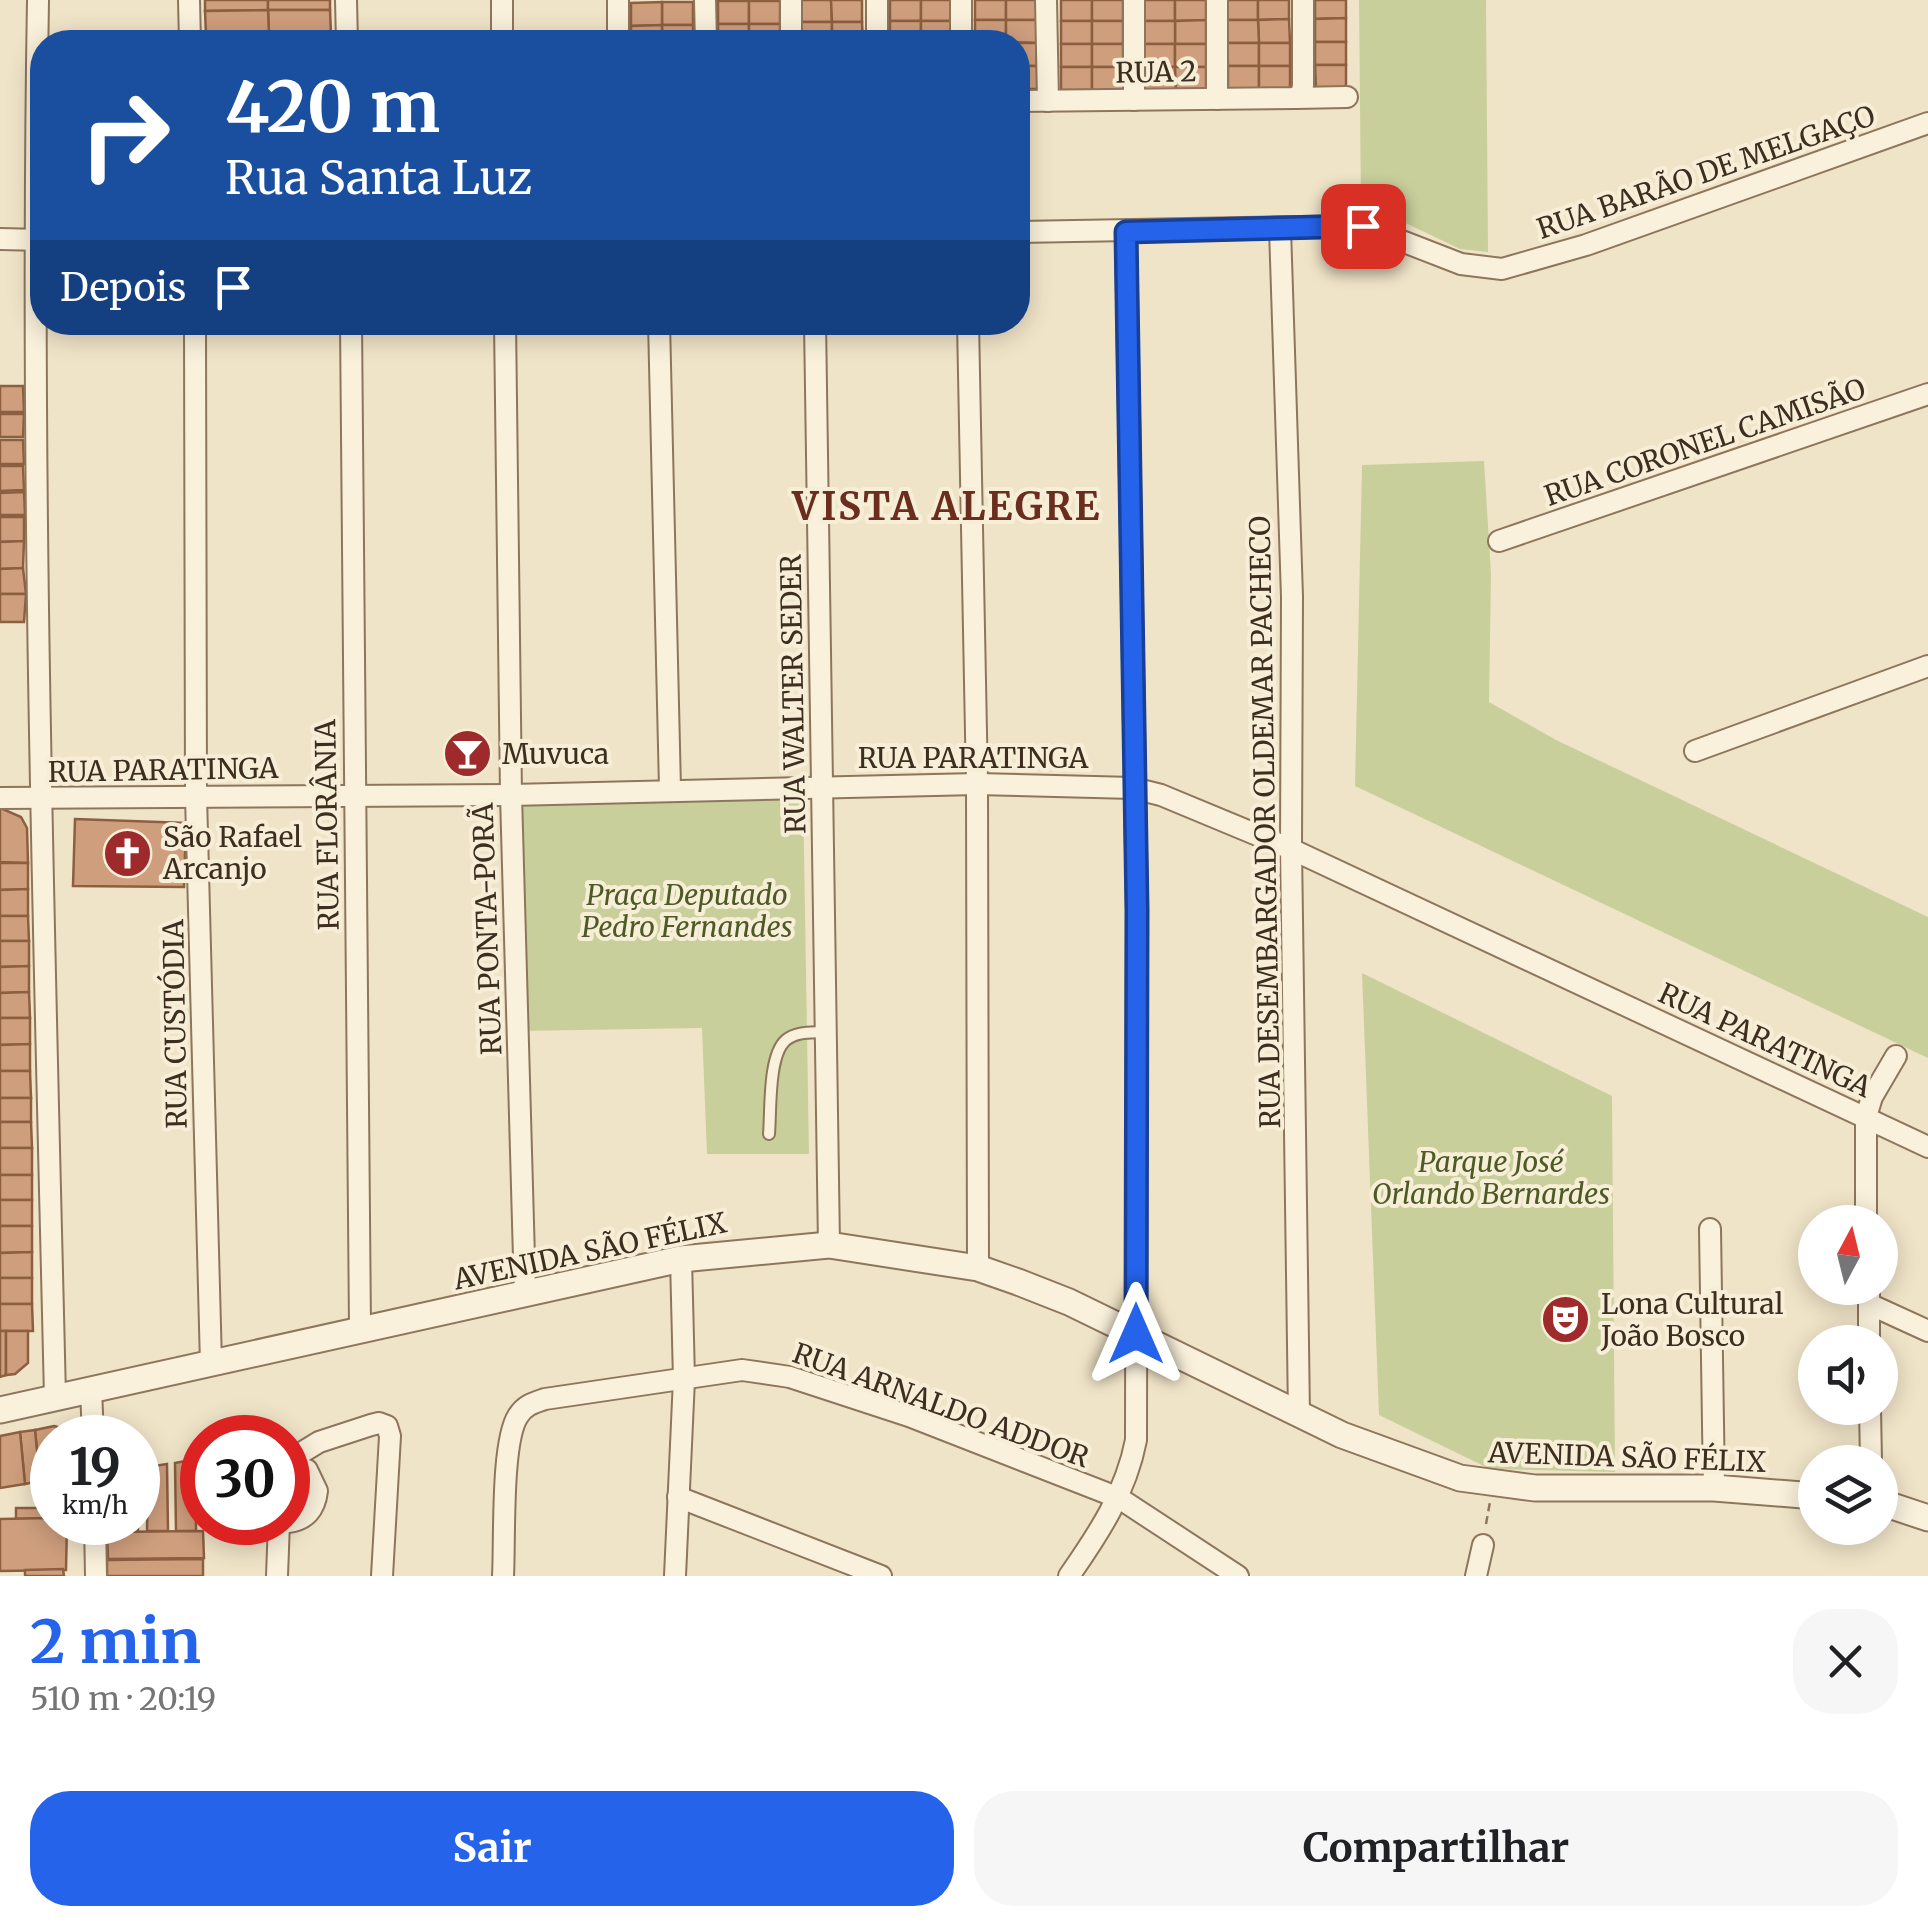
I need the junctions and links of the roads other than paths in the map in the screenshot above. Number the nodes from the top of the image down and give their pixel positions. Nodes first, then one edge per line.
1 (38, 0) edge
2 (189, 0) edge
3 (346, 0) edge
4 (502, 0) edge
5 (618, 0) edge
6 (705, 0) edge
7 (791, 0) edge
8 (876, 0) edge
9 (960, 0) edge
10 (1046, 0) edge
11 (1134, 0) edge
12 (1217, 0) edge
13 (1302, 0) edge
14 (38, 30) edge
15 (190, 30) edge
16 (347, 30) edge
17 (502, 30) edge
18 (618, 30) edge
19 (706, 30) edge
20 (791, 30) edge
21 (877, 30) edge
22 (960, 30) edge
23 (1299, 91) junction
24 (1347, 97) dead end
25 (1217, 99) junction
26 (1134, 100) junction
27 (1030, 101) edge
28 (1048, 101) junction
29 (1928, 123) edge
30 (1280, 229) junction
31 (1030, 232) edge
32 (1126, 232) junction
33 (0, 240) edge
34 (30, 240) edge
35 (39, 335) edge
36 (195, 335) edge
37 (351, 335) edge
38 (505, 335) edge
39 (659, 335) edge
40 (815, 335) edge
41 (968, 335) edge
42 (1928, 394) edge
43 (1499, 541) dead end
44 (1928, 666) edge
45 (1695, 752) dead end
46 (977, 784) junction
47 (821, 785) junction
48 (1133, 788) junction
49 (670, 789) junction
50 (354, 794) junction
51 (511, 794) junction
52 (196, 796) junction
53 (0, 798) edge
54 (41, 799) junction
55 (1291, 849) junction
56 (825, 1032) junction
57 (1896, 1056) dead end
58 (1866, 1117) junction
59 (769, 1134) dead end
60 (1928, 1147) edge
61 (1866, 1205) edge
62 (1710, 1229) dead end
63 (829, 1245) junction
64 (680, 1258) junction
65 (978, 1268) junction
66 (525, 1294) junction
67 (1884, 1305) edge
68 (360, 1328) junction
69 (1928, 1331) edge
70 (1136, 1334) junction
71 (211, 1364) junction
72 (684, 1378) junction
73 (91, 1389) junction
74 (55, 1396) junction
75 (0, 1410) edge
76 (92, 1415) edge
77 (1300, 1415) junction
78 (310, 1447) edge
79 (310, 1477) edge
80 (1714, 1488) junction
81 (1798, 1495) edge
82 (678, 1497) junction
83 (1118, 1498) junction
84 (1898, 1508) edge
85 (310, 1512) edge
86 (1928, 1518) edge
87 (95, 1545) edge
88 (278, 1545) edge
89 (1482, 1545) road end
90 (96, 1576) edge
91 (277, 1576) edge
92 (382, 1576) edge
93 (504, 1576) edge
94 (675, 1576) edge
95 (881, 1576) edge
96 (1069, 1576) edge
97 (1238, 1576) edge
98 (1476, 1576) edge

1 - 14 street
2 - 15 street
3 - 16 street
4 - 17 street
5 - 18 street
6 - 19 street
7 - 20 street
8 - 21 street
9 - 22 street
10 - 28 street
11 - 26 street
12 - 25 street
13 - 23 street
23 - 24 street, RUA 2
23 - 25 street, RUA 2
25 - 26 street, RUA 2
26 - 28 street, RUA 2
27 - 28 street, RUA 2
29 - 30 street, RUA BARÃO DE MELGAÇO
30 - 32 street
30 - 55 street, RUA DESEMBARGADOR OLDEMAR PACHECO
31 - 32 street
32 - 48 street
33 - 34 street
35 - 54 street
36 - 52 street, RUA CUSTÓDIA
37 - 50 street, RUA FLORÂNIA
38 - 51 street, RUA PONTA-PORÃ
39 - 49 street
40 - 47 street, RUA WALTER SEDER
41 - 46 street
42 - 43 street, RUA CORONEL CAMISÃO
44 - 45 street
46 - 47 street, RUA PARATINGA
46 - 48 street, RUA PARATINGA
46 - 65 street
47 - 49 street, RUA PARATINGA
47 - 56 street, RUA WALTER SEDER
48 - 55 street, RUA PARATINGA
48 - 70 street
49 - 51 street, RUA PARATINGA
50 - 51 street, RUA PARATINGA
50 - 52 street, RUA PARATINGA
50 - 68 street, RUA FLORÂNIA
51 - 66 street, RUA PONTA-PORÃ
52 - 54 street, RUA PARATINGA
52 - 71 street, RUA CUSTÓDIA
53 - 54 street, RUA PARATINGA
54 - 74 street
55 - 58 street, RUA PARATINGA
55 - 77 street, RUA DESEMBARGADOR OLDEMAR PACHECO
56 - 59 lane
56 - 63 street, RUA WALTER SEDER
57 - 58 street
58 - 60 street, RUA PARATINGA
58 - 61 street
62 - 80 street
63 - 64 street, AVENIDA SÃO FÉLIX
63 - 65 street, AVENIDA SÃO FÉLIX
64 - 66 street, AVENIDA SÃO FÉLIX
64 - 72 street
65 - 70 street, AVENIDA SÃO FÉLIX
66 - 68 street, AVENIDA SÃO FÉLIX
67 - 69 street
68 - 71 street, AVENIDA SÃO FÉLIX
70 - 77 street, AVENIDA SÃO FÉLIX
70 - 83 street
71 - 73 street, AVENIDA SÃO FÉLIX
72 - 82 street
72 - 83 street, RUA ARNALDO ADDOR
72 - 93 street, RUA ARNALDO ADDOR
73 - 74 street, AVENIDA SÃO FÉLIX
73 - 76 street
74 - 75 street, AVENIDA SÃO FÉLIX
77 - 80 street, AVENIDA SÃO FÉLIX
78 - 92 street
79 - 85 street
80 - 81 street, AVENIDA SÃO FÉLIX
82 - 94 street
82 - 95 street
83 - 96 street
83 - 97 street, RUA ARNALDO ADDOR
84 - 86 street
87 - 90 street
88 - 91 street
89 - 98 street

